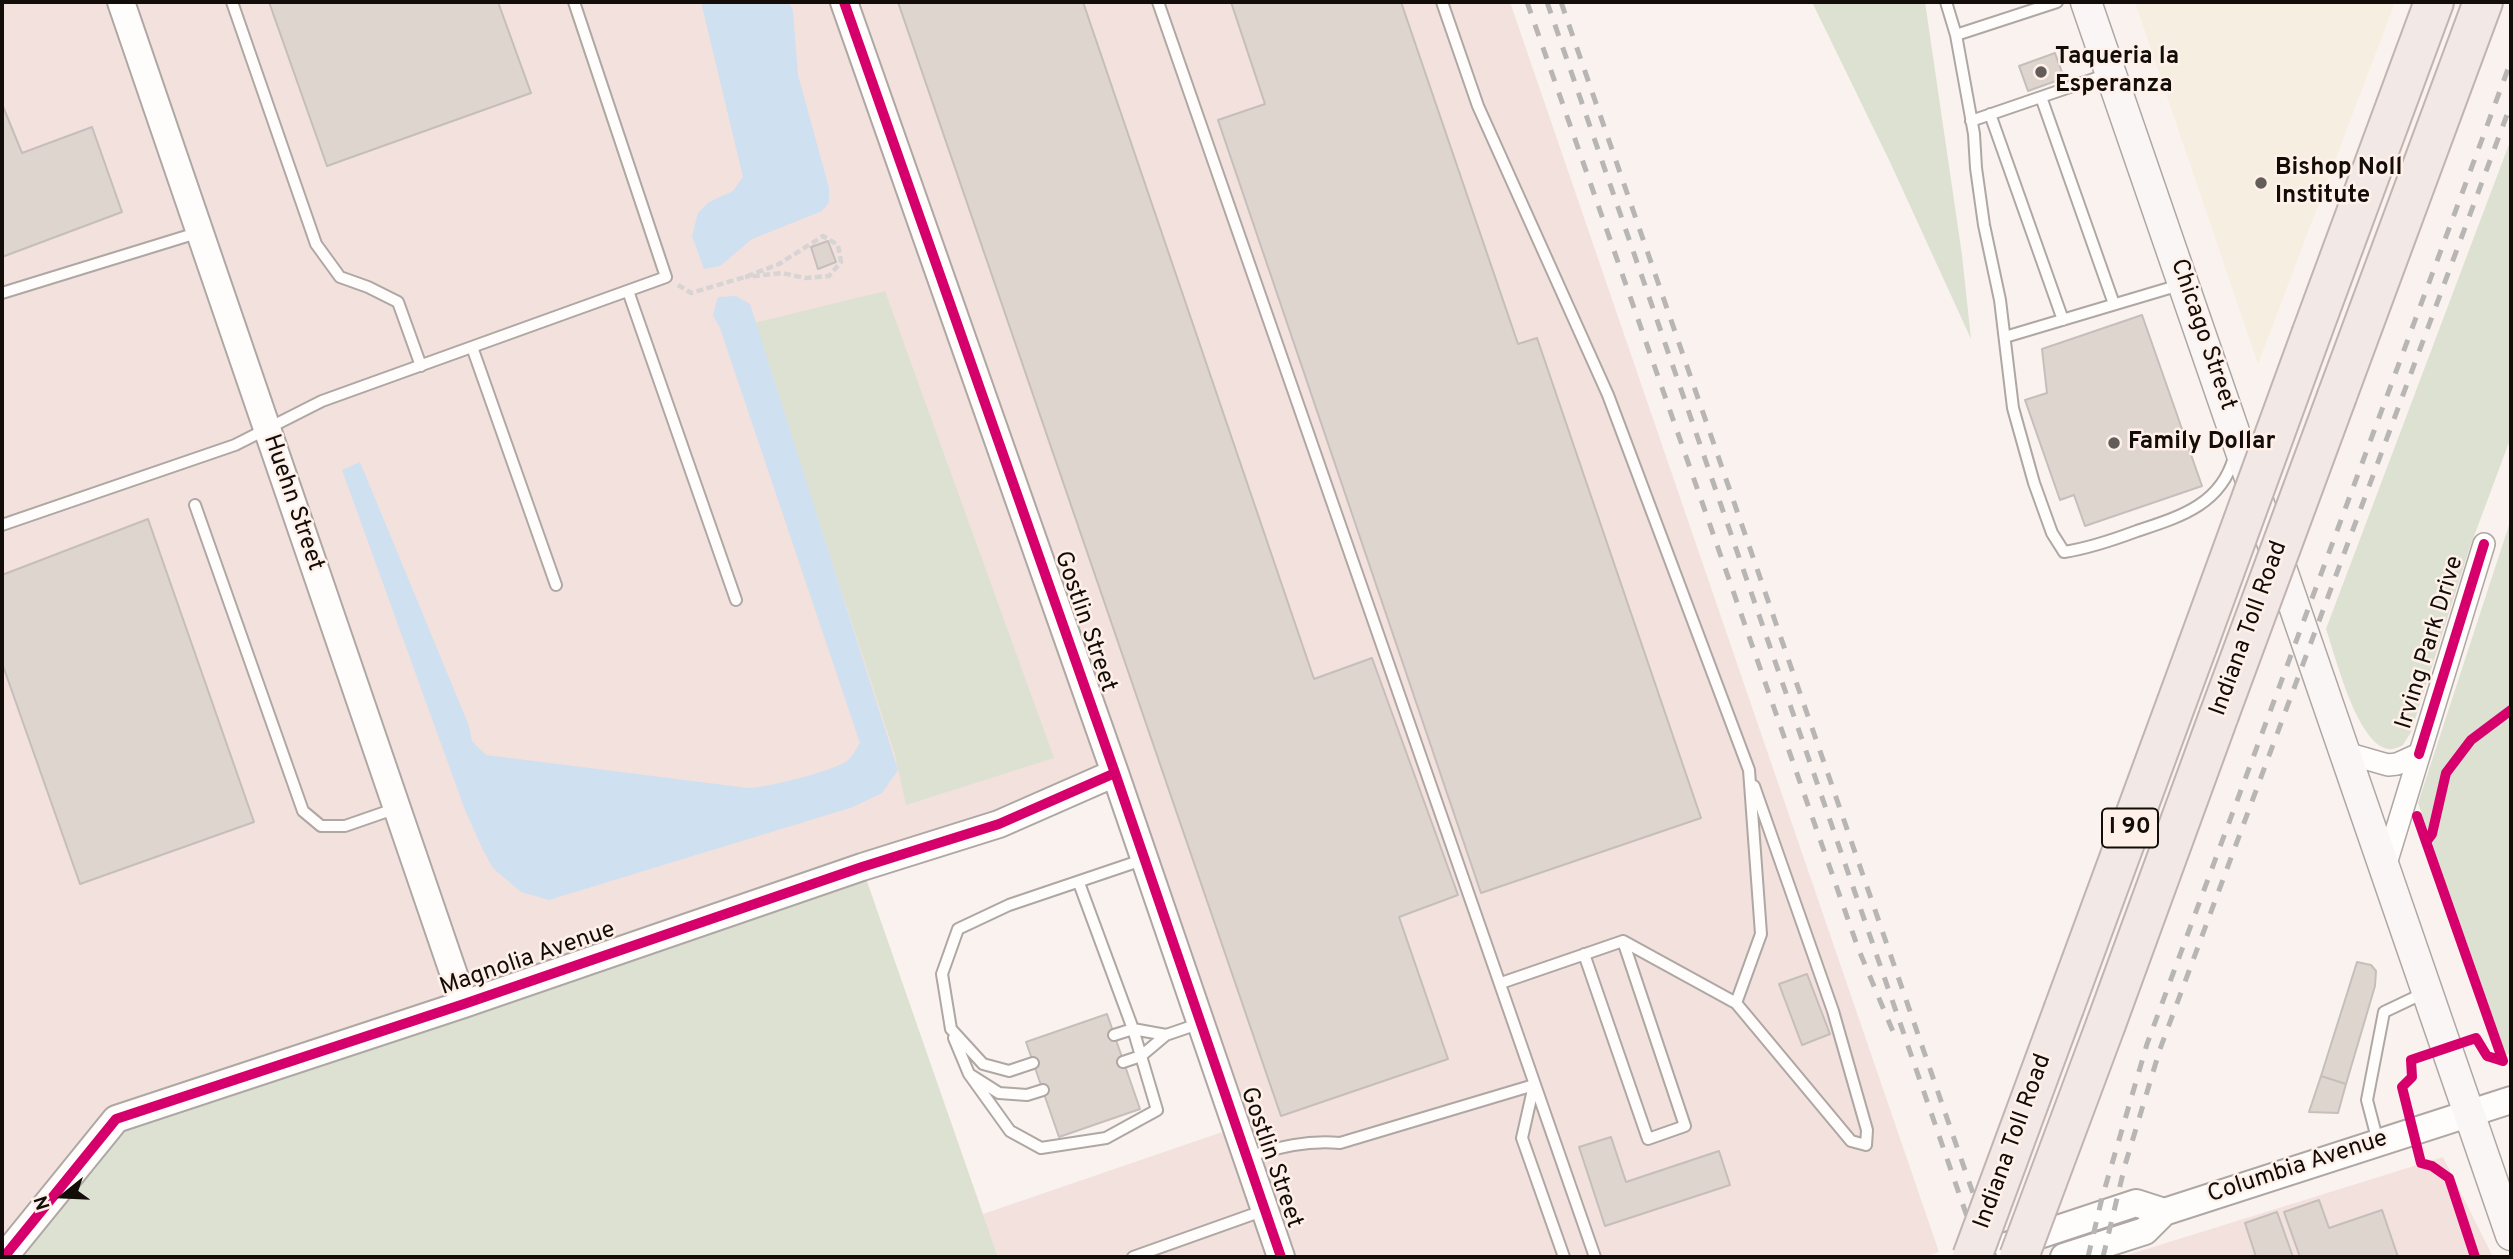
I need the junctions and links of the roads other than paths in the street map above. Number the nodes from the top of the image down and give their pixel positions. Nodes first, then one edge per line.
1 (121, 2) edge
2 (232, 2) edge
3 (574, 2) edge
4 (844, 2) edge
5 (1158, 2) edge
6 (1442, 2) edge
7 (1947, 2) edge
8 (2057, 2) edge
9 (2087, 2) edge
10 (2434, 2) edge
11 (2483, 2) edge
12 (1956, 35) junction
13 (2111, 73) junction
14 (2041, 97) junction
15 (1990, 114) junction
16 (1971, 121) junction
17 (201, 231) junction
18 (2184, 283) junction
19 (628, 291) junction
20 (2, 293) edge
21 (2115, 304) junction
22 (2063, 320) junction
23 (2005, 337) junction
24 (472, 347) junction
25 (421, 366) junction
26 (267, 429) junction
27 (2238, 440) junction
28 (195, 505) dead end
29 (2, 525) edge
30 (2484, 544) dead end
31 (556, 585) dead end
32 (736, 600) dead end
33 (2346, 753) junction
34 (2419, 754) junction
35 (1749, 770) junction
36 (1115, 773) junction
37 (397, 808) junction
38 (1145, 859) junction
39 (2385, 867) junction
40 (1079, 883) junction
41 (1623, 942) junction
42 (1584, 954) junction
43 (1501, 983) junction
44 (2428, 991) junction
45 (1736, 1003) junction
46 (464, 1004) junction
47 (1201, 1023) junction
48 (951, 1029) junction
49 (1133, 1029) junction
50 (1114, 1035) dead end
51 (1166, 1035) junction
52 (1141, 1056) junction
53 (1124, 1062) dead end
54 (1033, 1063) dead end
55 (969, 1074) junction
56 (1534, 1085) junction
57 (1042, 1090) dead end
58 (2511, 1100) edge
59 (2470, 1113) junction
60 (2378, 1142) junction
61 (1247, 1157) junction
62 (1265, 1210) junction
63 (2164, 1212) junction
64 (2511, 1235) edge
65 (1172, 1244) junction
66 (4, 1256) edge
67 (1133, 1257) edge
68 (1176, 1257) edge
69 (1281, 1257) edge
70 (1564, 1257) edge
71 (1595, 1257) edge
72 (1973, 1257) edge
73 (2019, 1257) edge
74 (2064, 1257) edge

1 - 17 street, Huehn Street
2 - 25 lane
3 - 19 lane
4 - 36 street, Gostlin Street
5 - 43 lane
6 - 35 lane
7 - 12 lane
8 - 12 lane
9 - 13 main road, Chicago Street
10 - 72 highway, Indiana Toll Road / I 90, bridge
11 - 73 highway, Indiana Toll Road / I 90, bridge
12 - 16 lane
13 - 14 lane
13 - 18 main road, Chicago Street
14 - 15 lane
14 - 21 lane
15 - 16 lane
15 - 22 lane
16 - 23 lane
17 - 20 lane
17 - 26 street, Huehn Street
18 - 21 lane
18 - 27 main road, Chicago Street
19 - 24 lane
19 - 32 lane
21 - 22 lane
22 - 23 lane
23 - 27 lane
24 - 25 lane
24 - 31 lane
25 - 26 lane
26 - 29 lane
26 - 37 street, Huehn Street
27 - 33 main road, Chicago Street
28 - 37 lane
30 - 34 street, Irving Park Drive
33 - 34 street, Irving Park Drive
33 - 39 main road, Chicago Street
34 - 39 street, Irving Park Drive
35 - 45 lane
35 - 45 lane
36 - 38 street, Gostlin Street
36 - 46 street, Magnolia Avenue
37 - 46 street, Huehn Street
38 - 40 lane
38 - 47 street, Gostlin Street
39 - 44 main road, Chicago Street
40 - 48 lane
40 - 49 lane
41 - 42 lane
41 - 42 lane
41 - 45 lane
42 - 43 lane
43 - 56 lane
44 - 59 main road, Chicago Street
44 - 60 lane
46 - 66 street, Magnolia Avenue
47 - 51 lane
47 - 61 street, Gostlin Street
48 - 54 lane
48 - 55 lane
49 - 50 lane
49 - 51 lane
49 - 52 lane
51 - 52 lane
52 - 53 lane
52 - 55 lane
55 - 57 lane
56 - 61 lane
56 - 70 lane
56 - 71 lane
58 - 59 street, Columbia Avenue
59 - 60 street, Columbia Avenue
59 - 64 main road
60 - 63 street, Columbia Avenue
61 - 62 street, Gostlin Street
62 - 65 lane
62 - 69 street, Gostlin Street
63 - 72 street
63 - 74 street, Columbia Avenue
65 - 67 lane
65 - 68 lane

